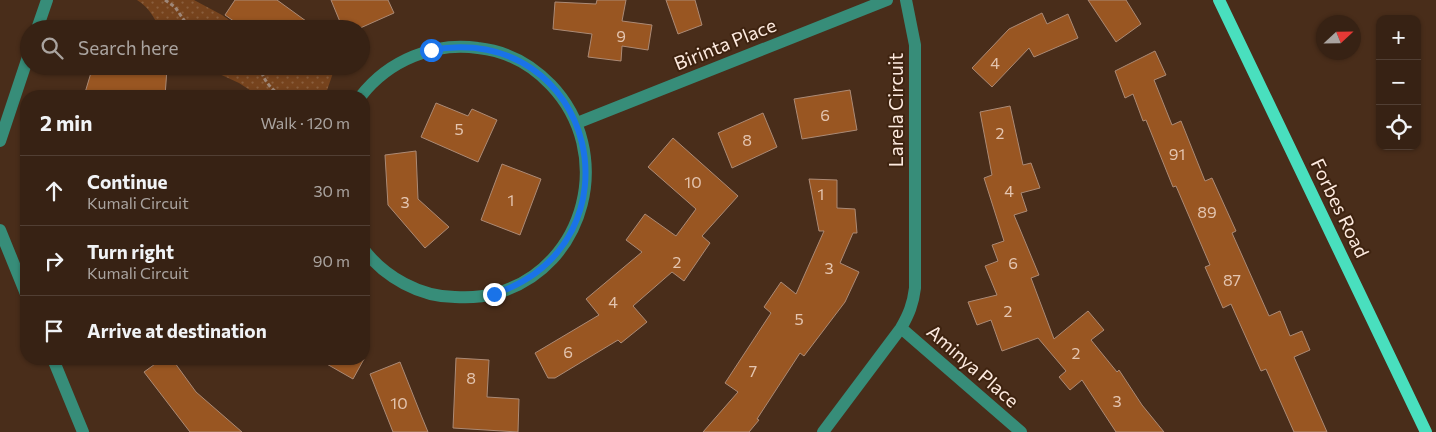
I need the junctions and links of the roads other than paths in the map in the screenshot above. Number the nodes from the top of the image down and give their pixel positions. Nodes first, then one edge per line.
1 (46, 0) edge
2 (886, 0) edge
3 (906, 0) edge
4 (1219, 0) edge
5 (40, 20) edge
6 (22, 75) edge
7 (366, 90) edge
8 (577, 123) junction
9 (0, 142) edge
10 (0, 230) edge
11 (370, 256) edge
12 (20, 279) edge
13 (901, 328) junction
14 (55, 365) edge
15 (83, 432) edge
16 (823, 432) edge
17 (1021, 432) edge
18 (1426, 432) edge

1 - 5 street
2 - 8 street, Birinta Place
3 - 13 street, Larela Circuit
4 - 18 main road, Forbes Road
6 - 9 street
7 - 8 street
8 - 11 street
10 - 12 street
13 - 16 street, Larela Circuit
13 - 17 street, Aminya Place
14 - 15 street

